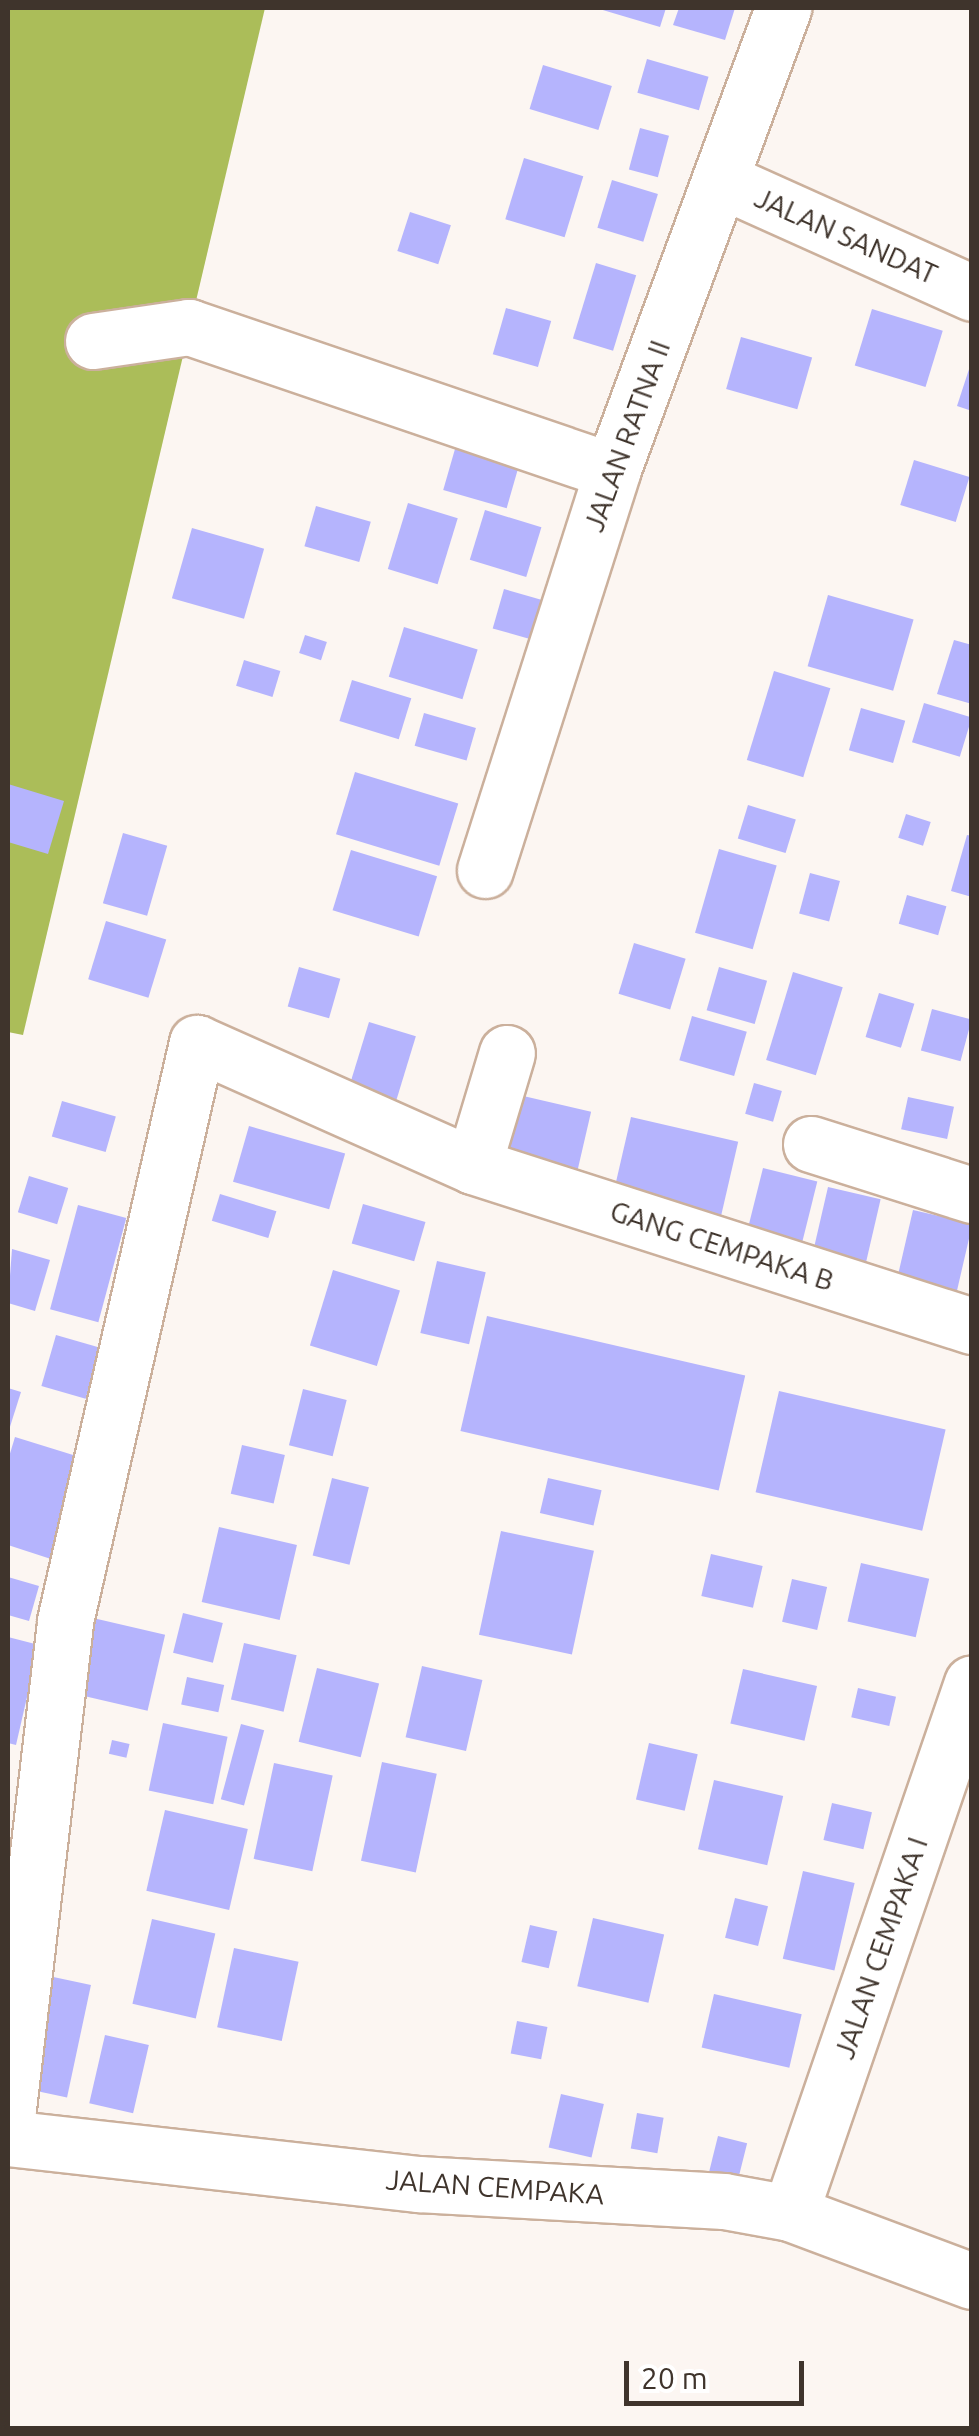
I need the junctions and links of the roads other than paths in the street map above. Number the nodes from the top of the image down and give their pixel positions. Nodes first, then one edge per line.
1 (783, 8) edge
2 (721, 180) junction
3 (972, 292) edge
4 (93, 341) dead end
5 (612, 470) junction
6 (485, 870) dead end
7 (506, 1053) dead end
8 (811, 1144) dead end
9 (473, 1166) junction
10 (972, 1196) edge
11 (972, 1326) edge
12 (972, 1682) edge
13 (8, 2108) edge
14 (8, 2138) edge
15 (790, 2213) junction
16 (972, 2282) edge

1 - 2 street, JALAN RATNA II
2 - 3 street, JALAN SANDAT
2 - 5 street, JALAN RATNA II
4 - 5 street
5 - 6 street, JALAN RATNA II
7 - 9 street
8 - 10 street
9 - 11 street, GANG CEMPAKA B
9 - 13 street, GANG CEMPAKA B
12 - 15 street, JALAN CEMPAKA I
14 - 15 street, JALAN CEMPAKA
15 - 16 street, JALAN CEMPAKA

